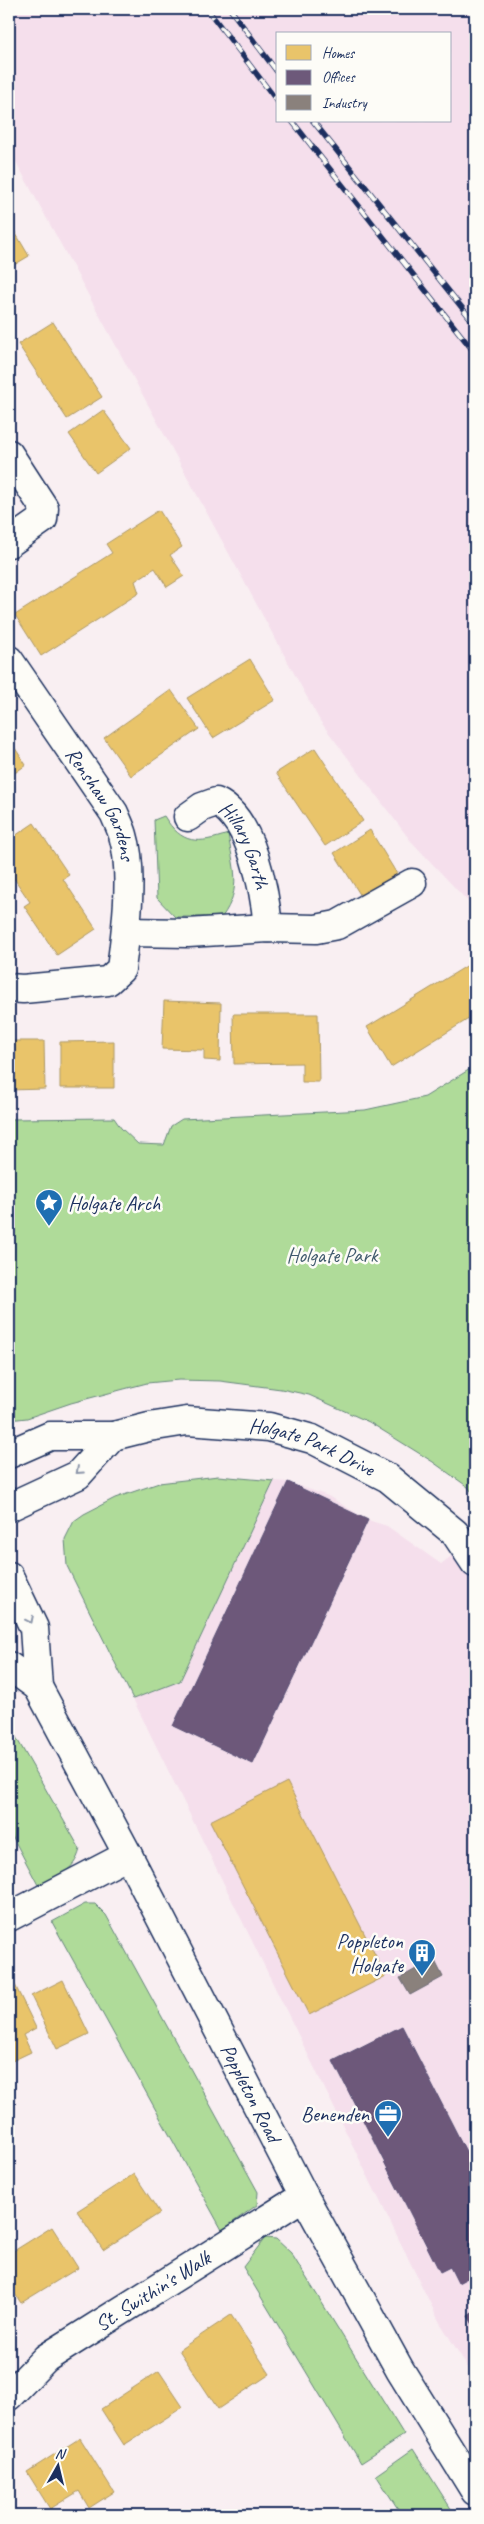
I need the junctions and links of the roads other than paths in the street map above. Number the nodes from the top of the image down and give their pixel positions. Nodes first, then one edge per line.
1 (11, 461) edge
2 (9, 543) edge
3 (10, 663) edge
4 (188, 817) dead end
5 (412, 884) dead end
6 (268, 928) junction
7 (126, 932) junction
8 (9, 988) edge
9 (113, 1436) junction
10 (9, 1454) edge
11 (9, 1507) edge
12 (475, 1563) edge
13 (9, 1576) edge
14 (9, 1666) edge
15 (38, 1687) junction
16 (128, 1855) junction
17 (9, 1918) edge
18 (304, 2196) junction
19 (9, 2396) edge
20 (475, 2491) edge

1 - 2 street
3 - 7 street, Renshaw Gardens
4 - 6 street, Hillary Garth
5 - 6 street, Hillary Garth
6 - 7 street, Hillary Garth
7 - 8 street, Renshaw Gardens
9 - 10 street, Holgate Park Drive
9 -> 11 street
9 - 12 street, Holgate Park Drive
13 -> 15 street, Poppleton Road
14 - 15 street, Poppleton Road
15 - 16 street, Poppleton Road
16 - 17 street
16 - 18 street, Poppleton Road
18 - 19 street, St. Swithin's Walk
18 - 20 street, Poppleton Road

